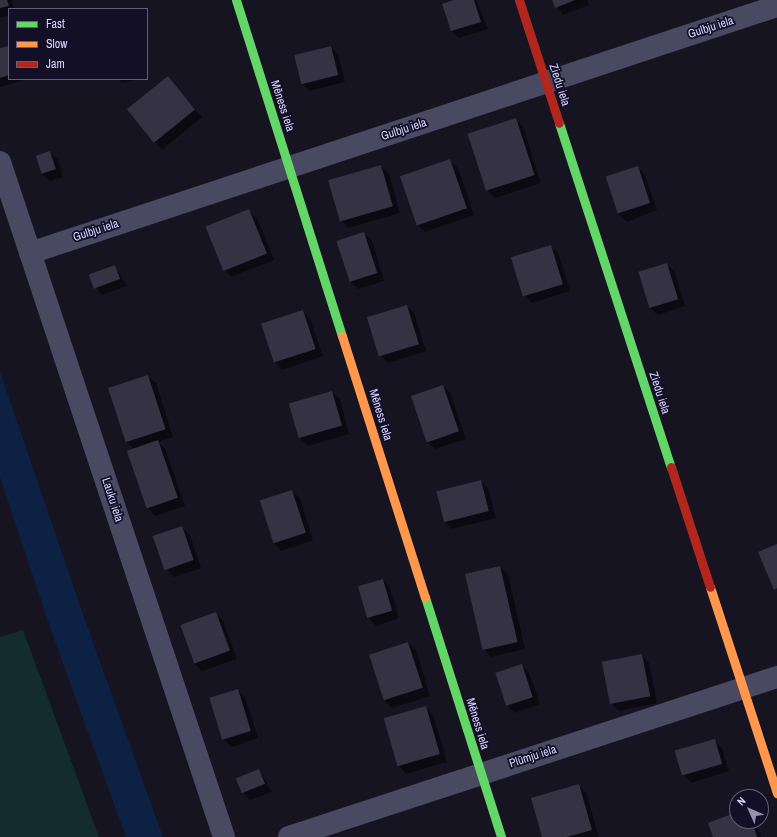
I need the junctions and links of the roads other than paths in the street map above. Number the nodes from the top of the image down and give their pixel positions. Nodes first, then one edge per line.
1 (236, 0) edge
2 (519, 0) edge
3 (777, 6) edge
4 (545, 83) junction
5 (0, 162) edge
6 (290, 168) junction
7 (30, 253) junction
8 (777, 677) edge
9 (744, 689) junction
10 (480, 774) junction
11 (777, 793) edge
12 (224, 837) edge
13 (290, 837) edge
14 (501, 837) edge

1 - 6 street, Mēness iela
2 - 4 street, Ziedu iela
3 - 4 street, Gulbju iela
4 - 6 street, Gulbju iela
4 - 9 street, Ziedu iela
5 - 7 street, Lauku iela
6 - 7 street, Gulbju iela
6 - 10 street, Mēness iela
7 - 12 street, Lauku iela
8 - 9 street, Plūmju iela
9 - 10 street, Plūmju iela
9 - 11 street, Ziedu iela
10 - 13 street, Plūmju iela
10 - 14 street, Mēness iela

